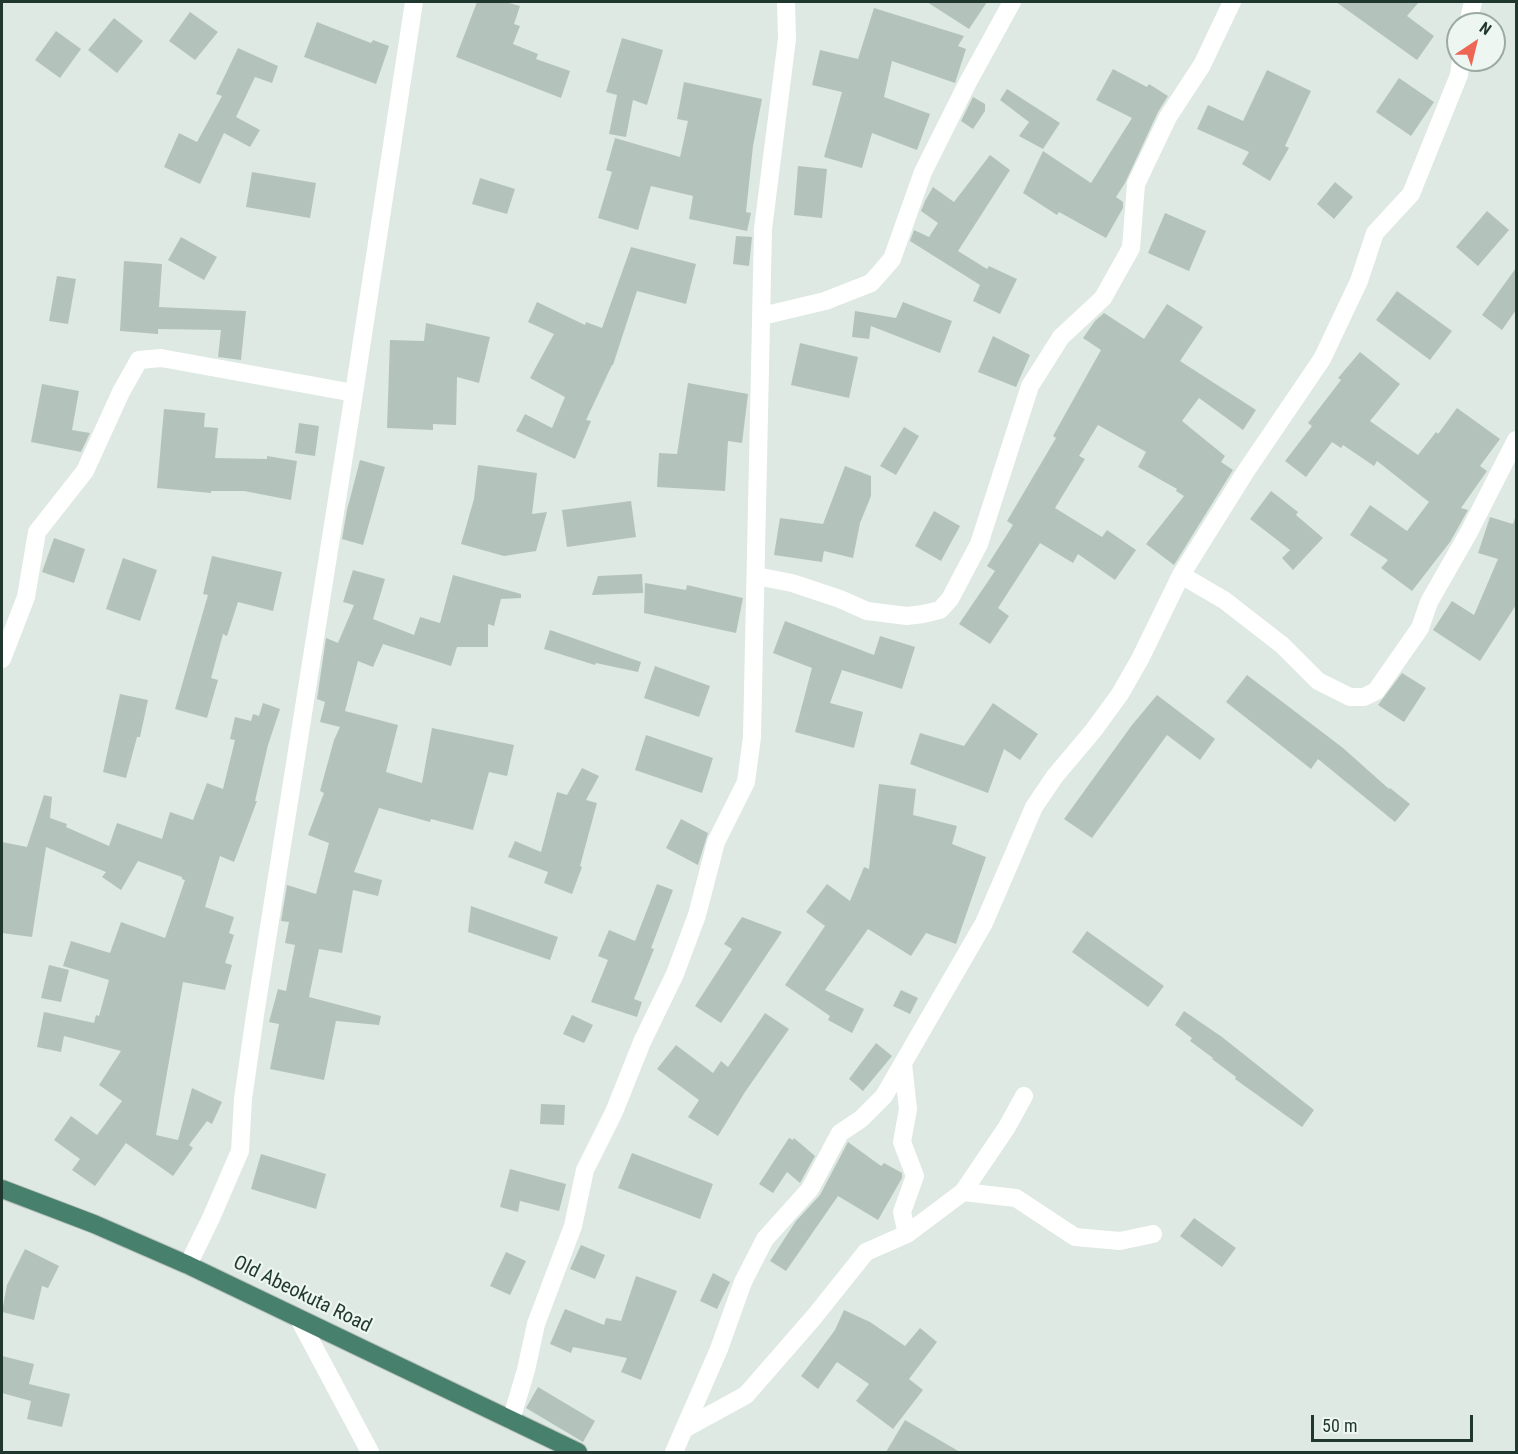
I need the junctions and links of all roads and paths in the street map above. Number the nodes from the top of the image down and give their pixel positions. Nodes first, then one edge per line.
1 (414, 2) edge
2 (786, 2) edge
3 (1012, 2) edge
4 (1232, 2) edge
5 (1459, 72) edge
6 (762, 316) junction
7 (354, 393) junction
8 (1516, 440) edge
9 (1181, 575) junction
10 (756, 576) junction
11 (2, 659) edge
12 (903, 1064) junction
13 (1024, 1096) dead end
14 (2, 1189) edge
15 (963, 1192) junction
16 (907, 1234) junction
17 (1153, 1234) dead end
18 (188, 1265) junction
19 (299, 1319) junction
20 (511, 1420) junction
21 (684, 1430) junction
22 (370, 1452) edge
23 (578, 1452) edge
24 (674, 1452) edge

1 - 7 street
2 - 6 street
3 - 6 street
4 - 10 street
5 - 9 street
6 - 10 street
7 - 11 street
7 - 18 street
8 - 9 street
9 - 12 street
10 - 20 street
12 - 16 street
12 - 21 street
13 - 15 street
14 - 18 highway, Old Abeokuta Road
15 - 16 street
15 - 17 street
16 - 21 street
18 - 19 highway, Old Abeokuta Road
19 - 20 highway, Old Abeokuta Road
19 - 22 street
20 - 23 highway, Old Abeokuta Road
21 - 24 street

